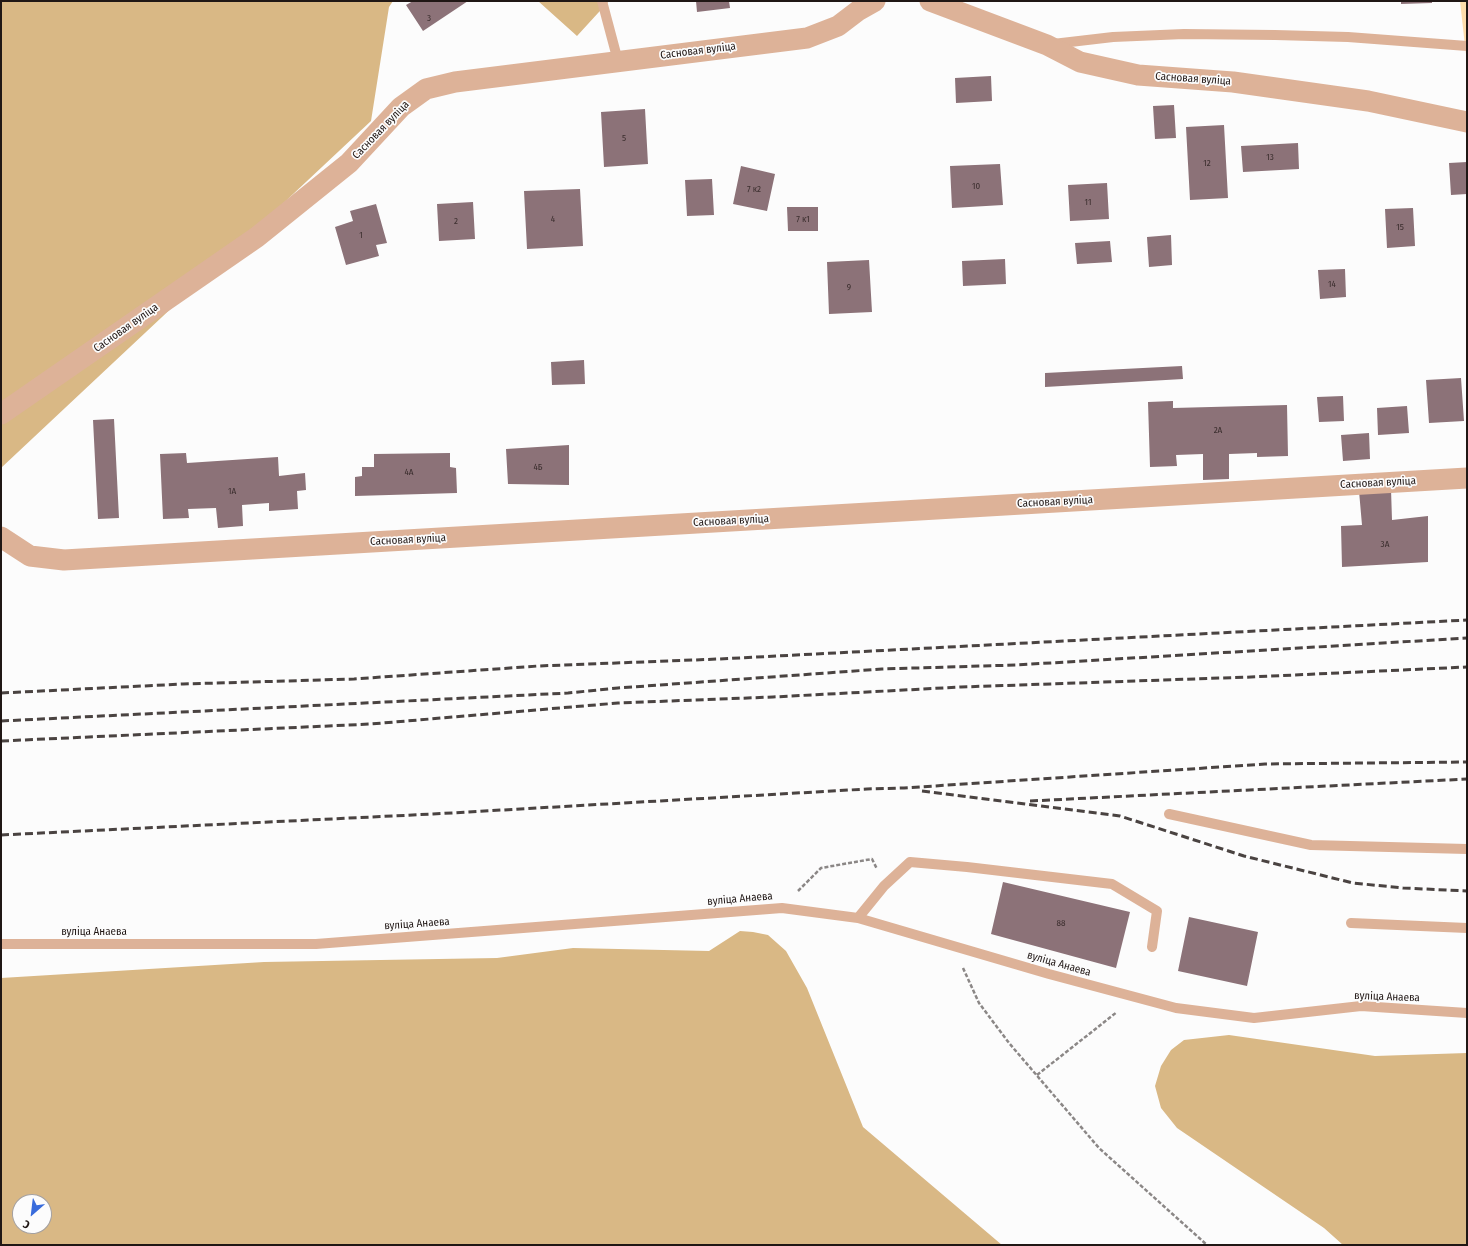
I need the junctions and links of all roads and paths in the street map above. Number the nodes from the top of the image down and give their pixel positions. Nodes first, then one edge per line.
1 (602, 1) edge
2 (875, 1) edge
3 (930, 1) edge
4 (1047, 45) junction
5 (1467, 46) edge
6 (618, 61) junction
7 (1467, 122) edge
8 (1, 414) edge
9 (1467, 478) edge
10 (1, 537) edge
11 (1169, 814) dead end
12 (1467, 849) edge
13 (884, 886) junction
14 (782, 908) junction
15 (858, 918) junction
16 (1351, 923) dead end
17 (1467, 928) edge
18 (1, 944) edge
19 (952, 945) junction
20 (1152, 947) dead end
21 (1136, 997) junction
22 (1467, 1013) edge
23 (1038, 1075) junction
24 (1207, 1245) edge

1 - 6 lane
2 - 6 street, Сасновая вуліца
3 - 4 street, Сасновая вуліца
4 - 5 lane
4 - 7 street, Сасновая вуліца
6 - 8 street, Сасновая вуліца
9 - 10 street, Сасновая вуліца
11 - 12 lane
13 - 14 path
13 - 15 lane
13 - 20 lane
14 - 15 lane, вуліца Анаева
14 - 18 lane, вуліца Анаева
15 - 19 lane, вуліца Анаева
16 - 17 lane
19 - 21 lane, вуліца Анаева
19 - 23 path
21 - 22 lane, вуліца Анаева
21 - 23 path
23 - 24 path

